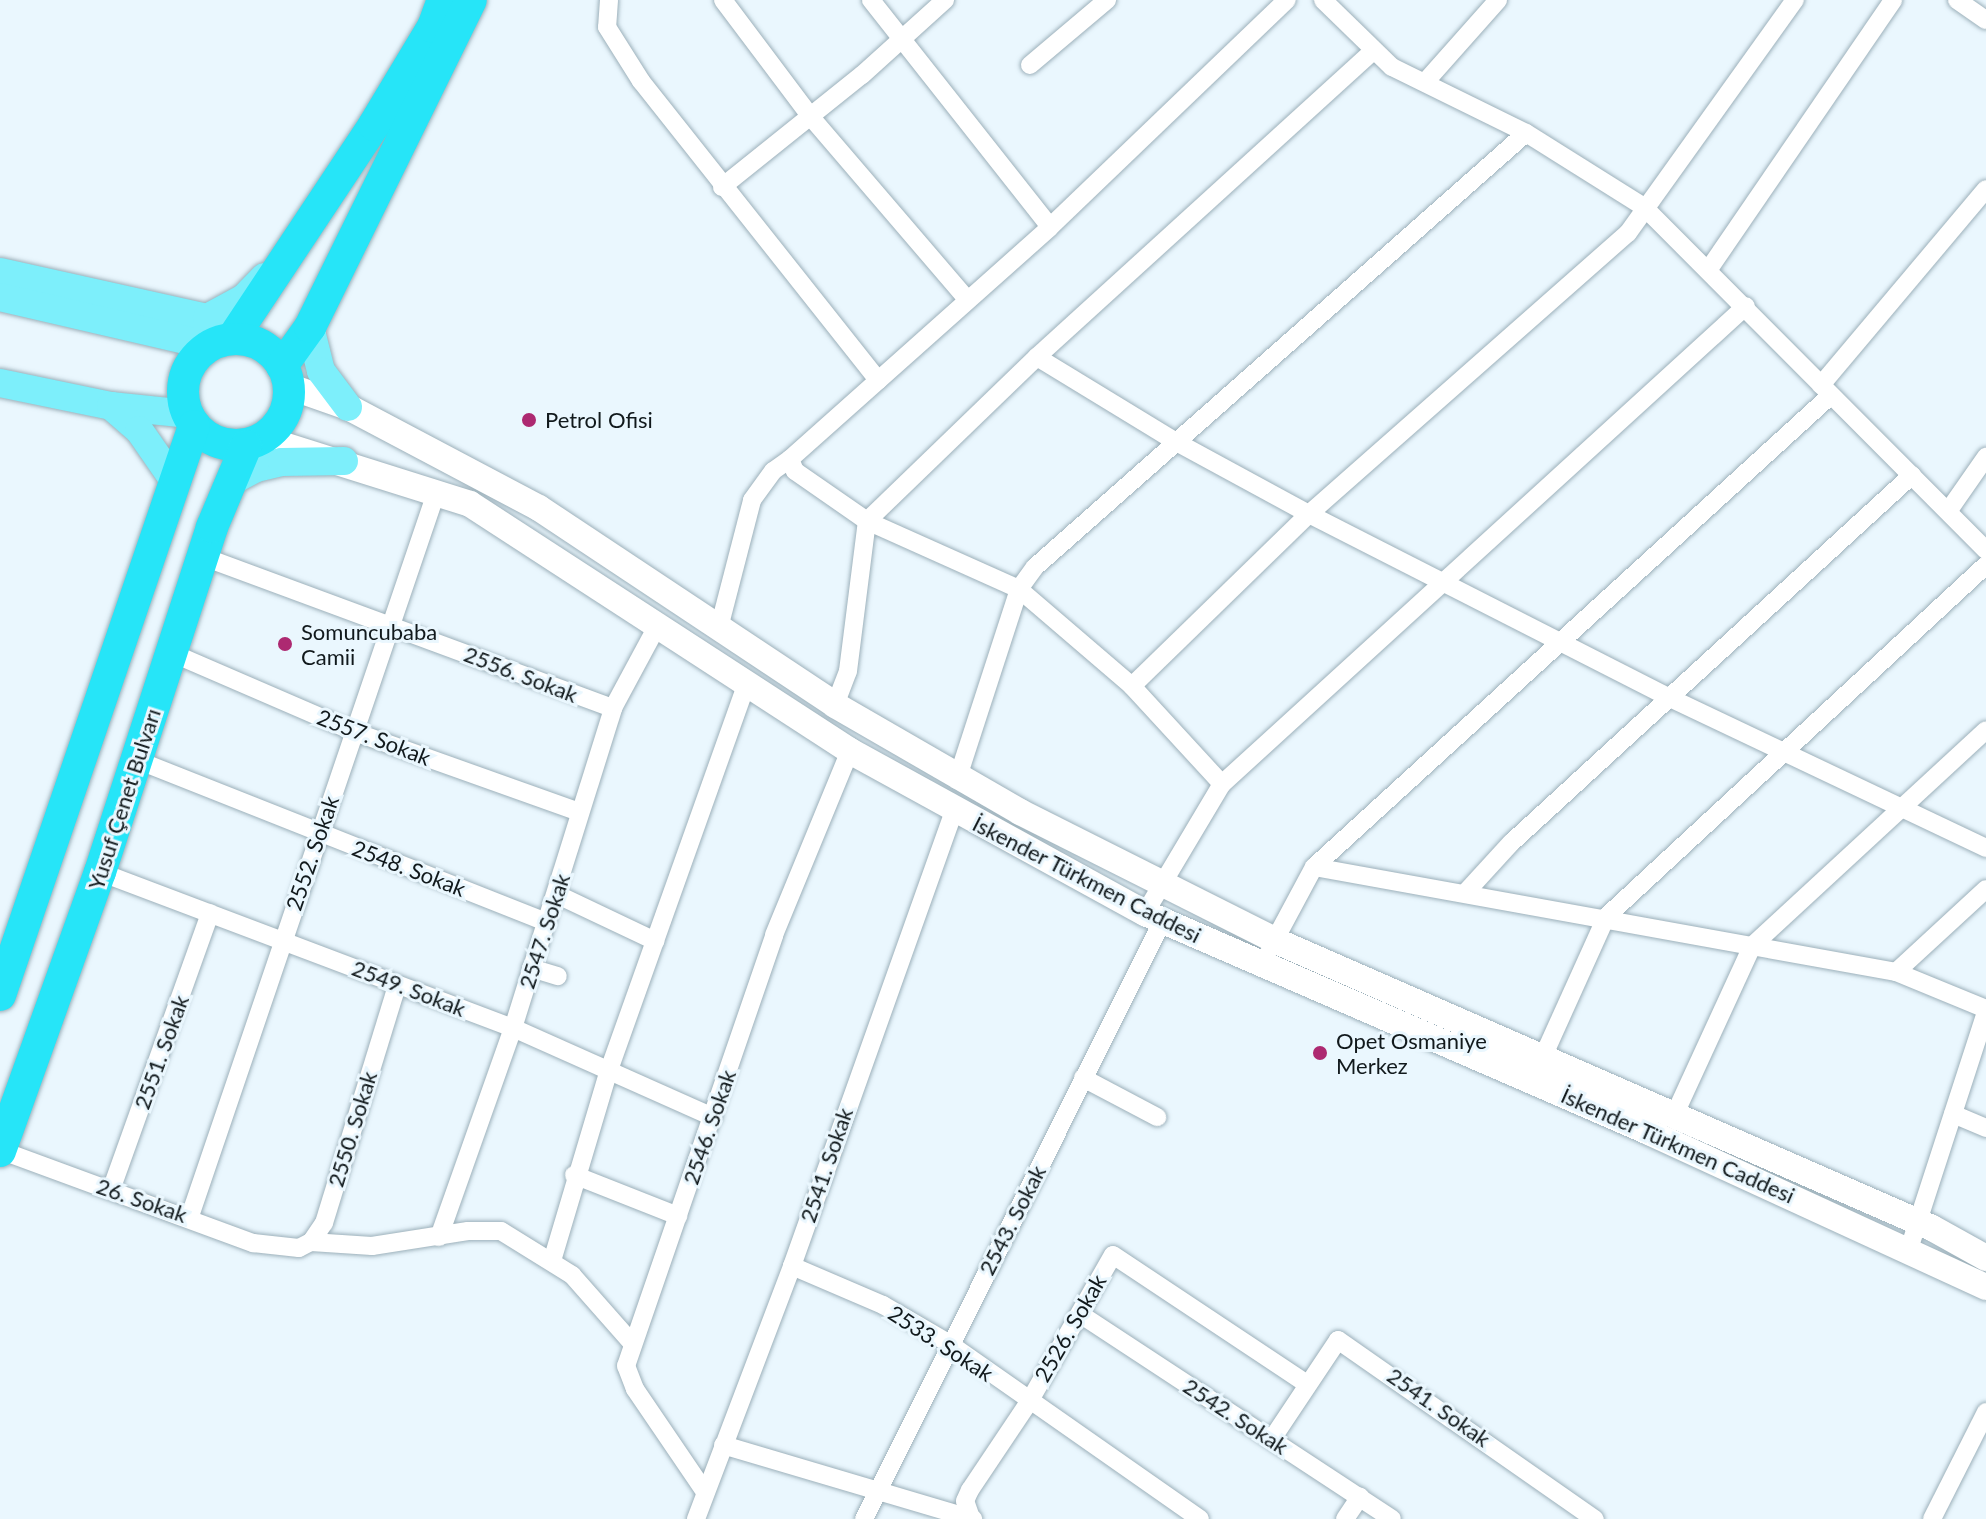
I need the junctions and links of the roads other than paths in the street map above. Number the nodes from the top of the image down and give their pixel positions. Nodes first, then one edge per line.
1 (443, 0) edge
2 (471, 0) edge
3 (609, 0) edge
4 (723, 0) edge
5 (871, 0) edge
6 (945, 0) edge
7 (1107, 0) edge
8 (1287, 0) edge
9 (1323, 0) edge
10 (1498, 0) edge
11 (1795, 0) edge
12 (1893, 0) edge
13 (1957, 0) edge
14 (1986, 20) edge
15 (902, 39) junction
16 (1372, 52) junction
17 (1030, 65) dead end
18 (1427, 80) junction
19 (810, 116) junction
20 (1526, 133) junction
21 (722, 187) junction
22 (1983, 201) edge
23 (1644, 207) junction
24 (1050, 227) junction
25 (281, 260) junction
26 (1709, 269) junction
27 (0, 272) edge
28 (0, 297) edge
29 (967, 299) junction
30 (1746, 306) junction
31 (310, 327) junction
32 (221, 342) junction
33 (1037, 357) junction
34 (285, 376) junction
35 (878, 380) junction
36 (0, 383) edge
37 (1826, 390) junction
38 (111, 406) junction
39 (348, 407) junction
40 (191, 420) junction
41 (255, 442) junction
42 (1178, 443) junction
43 (1986, 457) edge
44 (790, 459) junction
45 (344, 461) junction
46 (1912, 475) junction
47 (175, 482) junction
48 (230, 482) junction
49 (437, 490) junction
50 (1949, 510) junction
51 (1309, 514) junction
52 (867, 521) junction
53 (1986, 550) edge
54 (204, 557) junction
55 (1986, 565) edge
56 (1445, 584) junction
57 (1019, 589) junction
58 (389, 624) junction
59 (656, 628) junction
60 (719, 628) junction
61 (1558, 641) junction
62 (172, 653) junction
63 (746, 686) junction
64 (1132, 686) junction
65 (1670, 698) junction
66 (835, 705) junction
67 (613, 708) junction
68 (1986, 730) edge
69 (352, 731) junction
70 (850, 751) junction
71 (1786, 752) junction
72 (137, 760) junction
73 (957, 780) junction
74 (1222, 784) junction
75 (1901, 807) junction
76 (954, 810) junction
77 (580, 812) junction
78 (321, 833) junction
79 (1986, 848) edge
80 (1314, 867) junction
81 (100, 872) junction
82 (1159, 883) junction
83 (1986, 889) edge
84 (1467, 891) junction
85 (556, 894) junction
86 (210, 913) junction
87 (1153, 917) junction
88 (1606, 917) junction
89 (547, 922) junction
90 (283, 939) junction
91 (1274, 940) junction
92 (655, 941) junction
93 (1752, 946) junction
94 (1262, 965) junction
95 (531, 968) junction
96 (1896, 972) junction
97 (558, 976) dead end
98 (397, 985) junction
99 (0, 995) edge
100 (1986, 1010) edge
101 (513, 1028) junction
102 (1542, 1059) junction
103 (609, 1070) junction
104 (1083, 1078) junction
105 (1953, 1114) junction
106 (713, 1117) junction
107 (1157, 1117) dead end
108 (1673, 1118) junction
109 (1986, 1128) edge
110 (0, 1151) edge
111 (574, 1175) junction
112 (111, 1190) junction
113 (190, 1216) junction
114 (678, 1216) junction
115 (1914, 1220) junction
116 (439, 1237) junction
117 (311, 1242) junction
118 (1909, 1249) junction
119 (1986, 1258) edge
120 (552, 1261) junction
121 (792, 1266) junction
122 (1986, 1287) edge
123 (1080, 1314) junction
124 (631, 1342) junction
125 (950, 1344) junction
126 (1306, 1383) junction
127 (1029, 1402) junction
128 (1986, 1412) edge
129 (1272, 1439) junction
130 (723, 1445) junction
131 (875, 1488) junction
132 (705, 1492) junction
133 (1360, 1497) junction
134 (972, 1518) edge
135 (696, 1519) edge
136 (864, 1519) edge
137 (1200, 1519) edge
138 (1345, 1519) edge
139 (1392, 1519) edge
140 (1595, 1519) edge
141 (1932, 1519) edge

1 - 25 highway
2 - 31 highway
3 - 21 street
4 - 19 street
5 - 15 street
6 - 15 street
7 - 17 street
8 - 24 street
9 - 16 street
10 - 18 street
11 - 23 street
12 - 26 street
13 - 14 street
15 - 19 street
15 - 24 street
16 - 18 street
16 - 33 street
18 - 20 street
19 - 21 street
19 - 29 street
20 - 23 street
20 - 42 street
21 - 35 street
22 - 37 street
23 - 26 street
23 - 51 street
24 - 29 street
25 - 27 main road
25 - 32 highway
26 - 30 street
28 - 32 main road
29 - 35 street
30 - 37 street
30 - 56 street, 2543. Sokak
31 - 34 highway
31 - 39 main road
32 - 34 highway
32 - 40 highway
33 - 42 street
33 - 52 street
34 - 39 main road, İskender Türkmen Caddesi
34 - 41 highway
35 - 44 street
36 - 38 main road
37 - 46 street
37 - 61 street
38 - 40 main road
38 - 47 main road
39 - 60 main road, İskender Türkmen Caddesi
40 - 41 highway
40 - 47 highway
41 - 45 main road, İskender Türkmen Caddesi
41 - 48 highway, Yusuf Çenet Bulvarı
42 - 51 street
42 - 57 street
43 - 50 street
44 - 52 street
44 - 60 street
45 - 48 main road
45 - 49 main road, İskender Türkmen Caddesi
46 - 50 street
46 - 65 street
47 - 99 highway
48 - 54 highway, Yusuf Çenet Bulvarı
49 - 58 street, 2552. Sokak
49 - 59 main road, İskender Türkmen Caddesi
50 - 53 street
51 - 56 street
51 - 64 street
52 - 57 street
52 - 66 street
54 - 58 street, 2556. Sokak
54 - 62 highway, Yusuf Çenet Bulvarı
55 - 71 street
56 - 61 street
56 - 74 street, 2543. Sokak
57 - 64 street
57 - 73 street
58 - 67 street, 2556. Sokak
58 - 69 street, 2552. Sokak
59 - 63 main road, İskender Türkmen Caddesi
59 - 67 street, 2547. Sokak
60 - 66 main road, İskender Türkmen Caddesi
61 - 65 street
61 - 80 street
62 - 69 street, 2557. Sokak
62 - 72 highway, Yusuf Çenet Bulvarı
63 - 70 main road, İskender Türkmen Caddesi
63 - 92 street
64 - 74 street
65 - 71 street
65 - 84 street
66 - 73 main road, İskender Türkmen Caddesi
67 - 77 street, 2547. Sokak
68 - 75 street
69 - 77 street, 2557. Sokak
69 - 78 street, 2552. Sokak
70 - 76 main road, İskender Türkmen Caddesi
70 - 106 street, 2546. Sokak
71 - 75 street
71 - 88 street
72 - 78 street, 2548. Sokak
72 - 81 highway, Yusuf Çenet Bulvarı
73 - 82 main road, İskender Türkmen Caddesi
74 - 82 street, 2543. Sokak
75 - 79 street
75 - 93 street
76 - 87 main road, İskender Türkmen Caddesi
76 - 121 street, 2541. Sokak
77 - 85 street, 2547. Sokak
78 - 89 street, 2548. Sokak
78 - 90 street, 2552. Sokak
80 - 84 street
80 - 91 street
81 - 86 street, 2549. Sokak
81 - 110 highway, Yusuf Çenet Bulvarı
82 - 87 street, 2543. Sokak
82 - 91 main road, İskender Türkmen Caddesi
83 - 96 street
84 - 88 street
85 - 89 street, 2547. Sokak
85 - 92 street
86 - 90 street, 2549. Sokak
86 - 112 street, 2551. Sokak
87 - 94 main road, İskender Türkmen Caddesi
87 - 104 street, 2543. Sokak
88 - 93 street
88 - 102 street
89 - 95 street, 2547. Sokak
90 - 98 street, 2549. Sokak
90 - 113 street, 2552. Sokak
91 - 94 street
91 - 102 main road, İskender Türkmen Caddesi
92 - 103 street
93 - 96 street
93 - 108 street
94 - 118 main road, İskender Türkmen Caddesi
95 - 97 street
95 - 101 street, 2547. Sokak
96 - 100 street
98 - 101 street, 2549. Sokak
98 - 117 street, 2550. Sokak
100 - 105 street
101 - 103 street, 2549. Sokak
101 - 116 street, 2547. Sokak
102 - 108 main road, İskender Türkmen Caddesi
103 - 106 street, 2549. Sokak
103 - 111 street
104 - 107 street
104 - 125 street, 2543. Sokak
105 - 109 street
105 - 115 street
106 - 114 street, 2546. Sokak
108 - 115 main road, İskender Türkmen Caddesi
110 - 112 street, 26. Sokak
111 - 114 street
111 - 120 street
112 - 113 street, 26. Sokak
113 - 117 street, 26. Sokak
114 - 124 street, 2546. Sokak
115 - 118 street
115 - 119 main road, İskender Türkmen Caddesi
116 - 117 street
116 - 120 street
118 - 122 main road, İskender Türkmen Caddesi
120 - 124 street
121 - 125 street, 2533. Sokak
121 - 130 street, 2541. Sokak
123 - 126 street, 2526. Sokak
123 - 127 street, 2526. Sokak
123 - 129 street, 2542. Sokak
124 - 132 street, 2546. Sokak
125 - 127 street, 2533. Sokak
125 - 131 street, 2543. Sokak
126 - 129 street, 2541. Sokak
126 - 140 street, 2541. Sokak
127 - 134 street, 2526. Sokak
127 - 137 street, 2533. Sokak
128 - 141 street
129 - 133 street, 2542. Sokak
130 - 131 street
130 - 132 street, 2541. Sokak
131 - 134 street
131 - 136 street, 2543. Sokak
132 - 135 street, 2541. Sokak
133 - 138 street
133 - 139 street, 2542. Sokak

